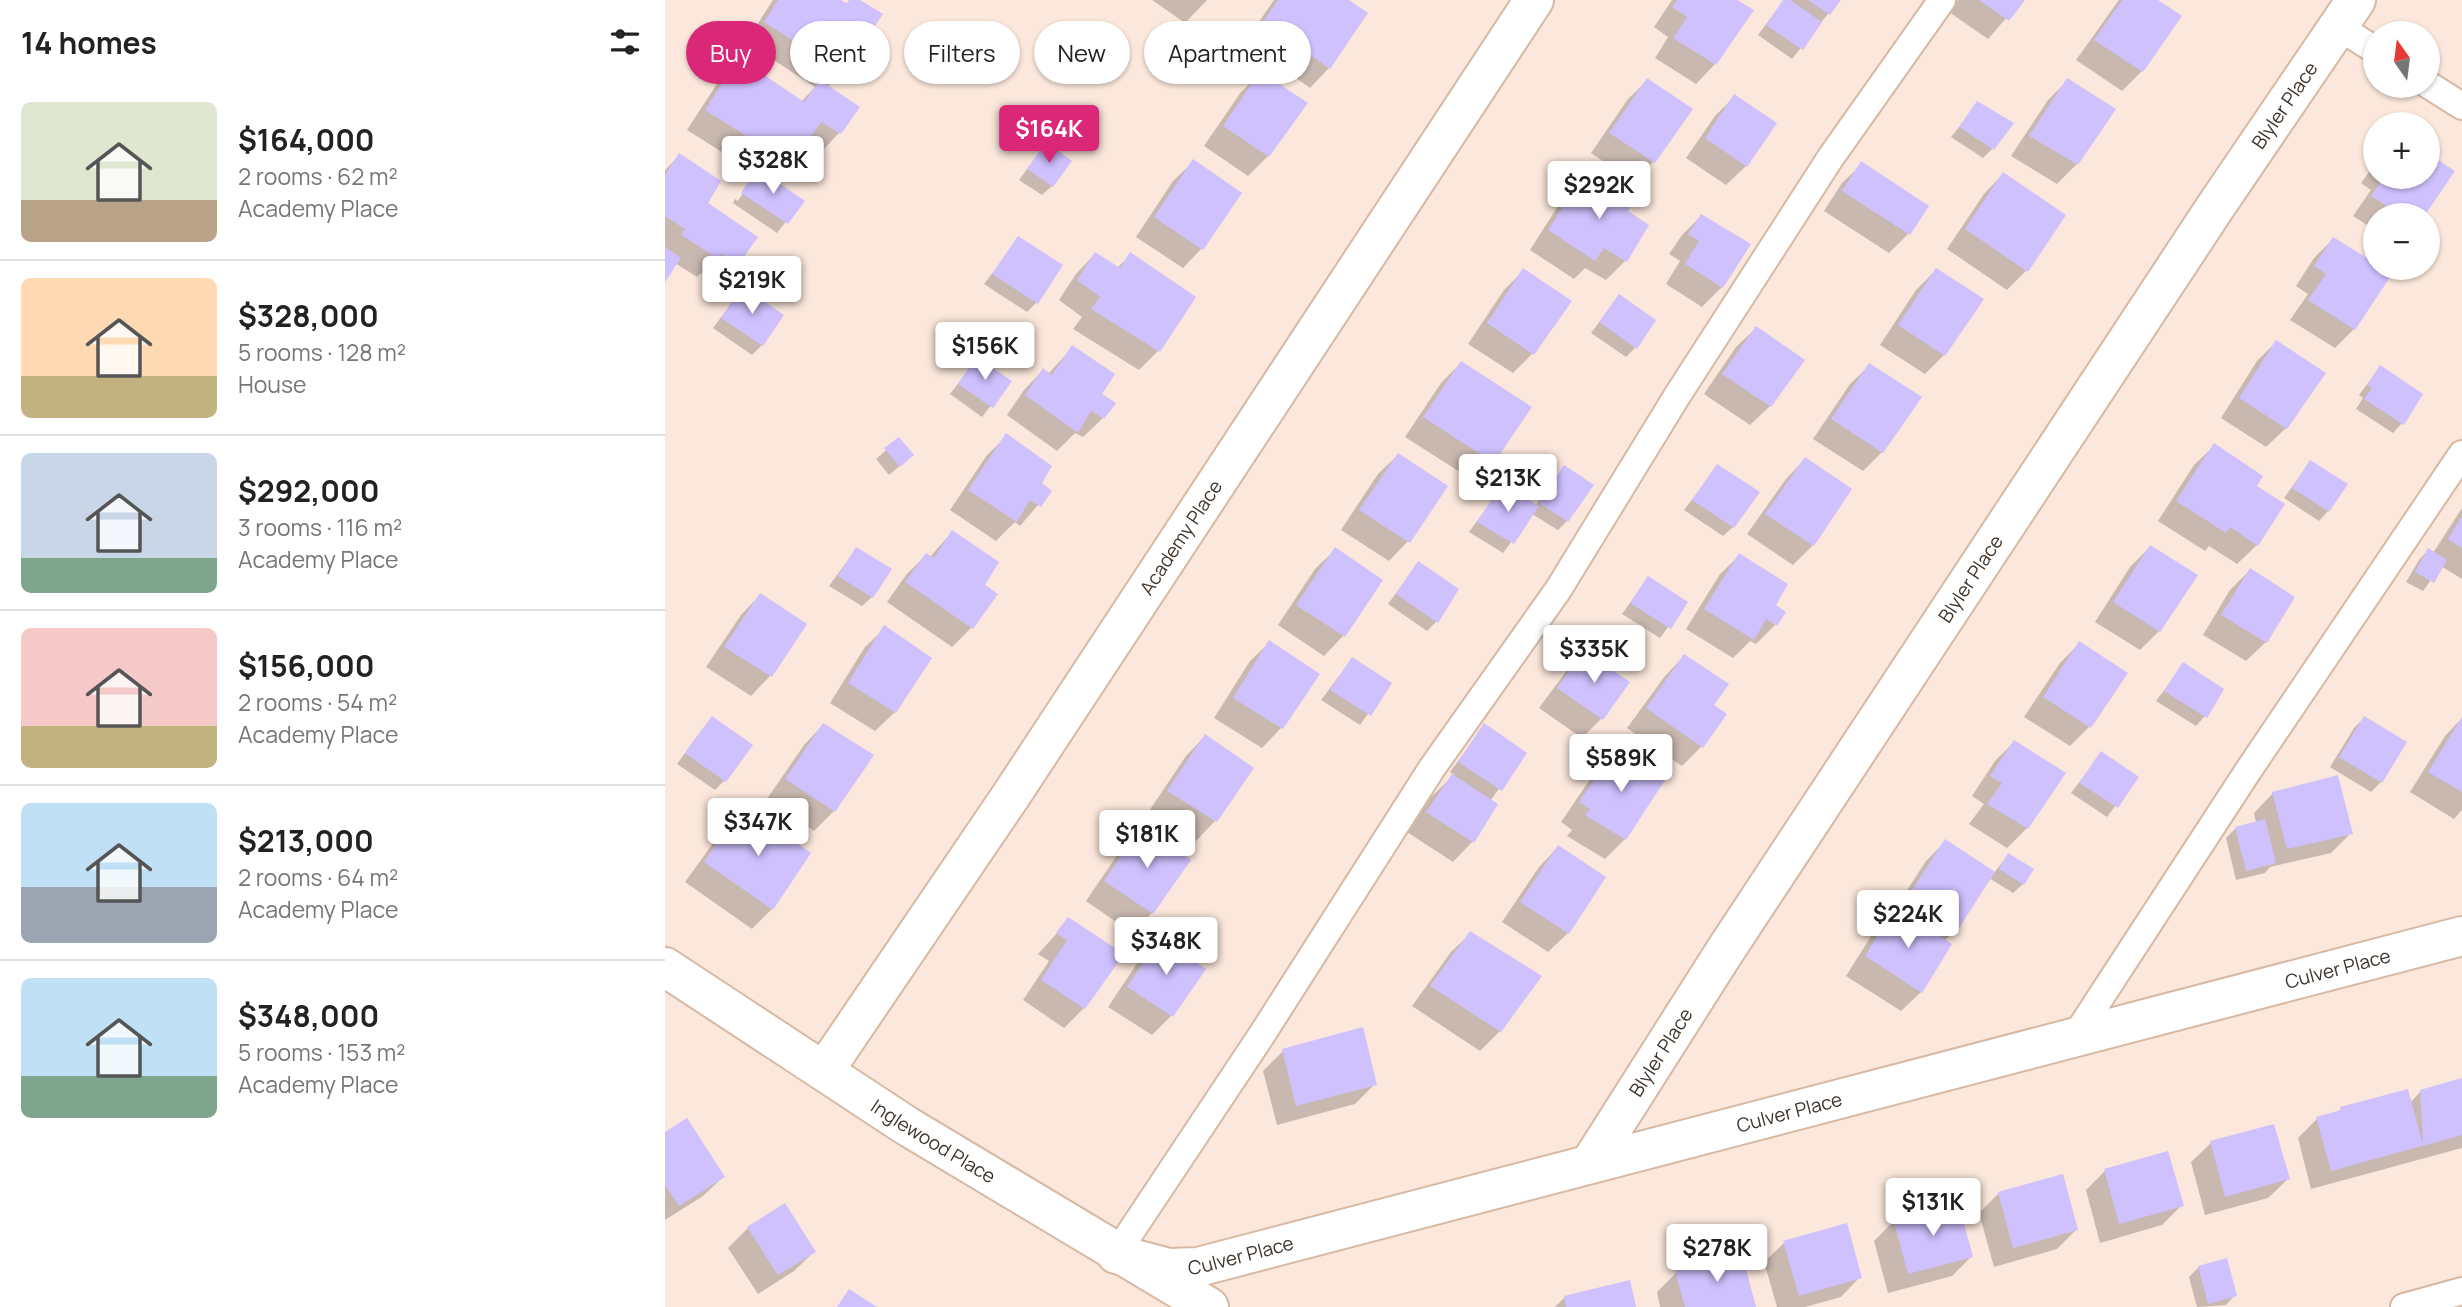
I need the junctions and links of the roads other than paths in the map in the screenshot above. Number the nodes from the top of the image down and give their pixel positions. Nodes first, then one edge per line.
1 (1534, 0) edge
2 (1942, 0) edge
3 (2348, 13) edge
4 (2363, 34) edge
5 (2440, 92) edge
6 (2462, 106) edge
7 (2462, 454) edge
8 (2462, 936) edge
9 (665, 967) edge
10 (2076, 1035) junction
11 (824, 1071) junction
12 (1591, 1162) junction
13 (1116, 1254) junction
14 (2462, 1291) edge
15 (1209, 1307) edge
16 (2404, 1307) edge

1 - 11 street, Academy Place
2 - 13 lane
3 - 4 lane
3 - 12 street, Blyler Place
5 - 6 lane
7 - 10 lane
8 - 10 street, Culver Place
9 - 11 street, Inglewood Place
10 - 12 street, Culver Place
11 - 13 street, Inglewood Place
12 - 13 street, Culver Place
13 - 15 street, Inglewood Place
14 - 16 lane

